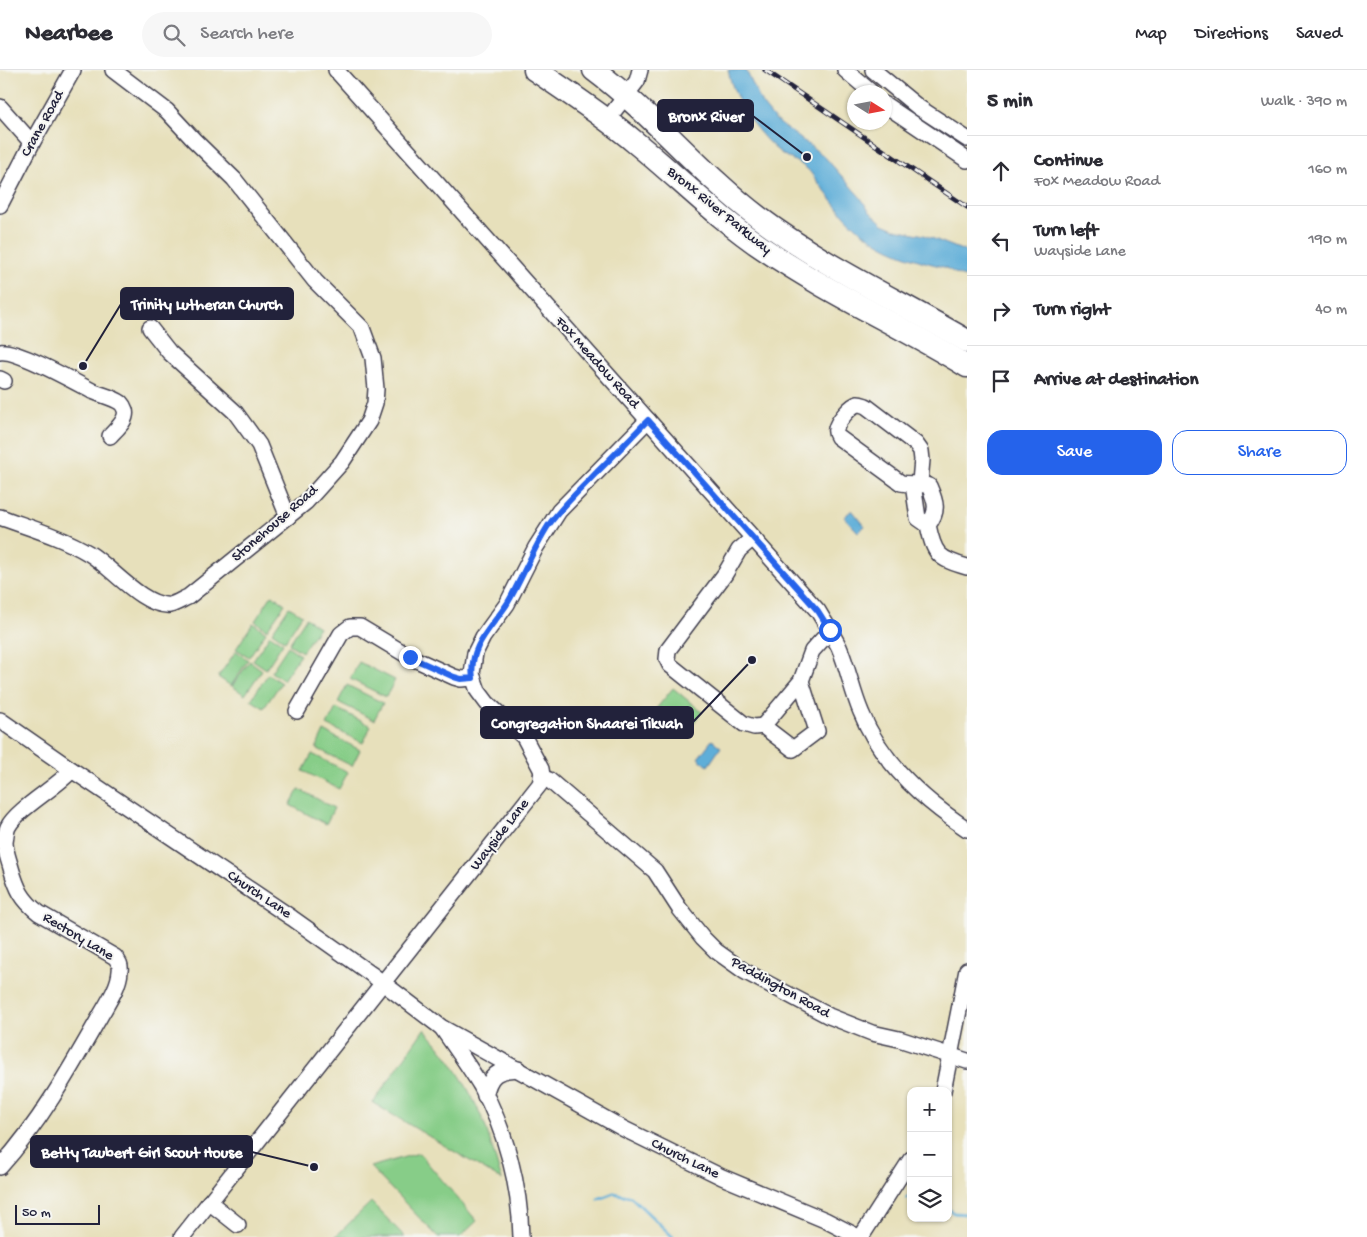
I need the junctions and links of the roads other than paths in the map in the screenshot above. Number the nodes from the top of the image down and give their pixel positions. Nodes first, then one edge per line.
1 (73, 70) edge
2 (113, 70) edge
3 (336, 70) edge
4 (534, 70) edge
5 (594, 70) edge
6 (640, 70) edge
7 (845, 70) edge
8 (873, 70) edge
9 (863, 85) edge
10 (626, 96) junction
11 (0, 107) edge
12 (892, 109) edge
13 (607, 120) junction
14 (967, 139) edge
15 (32, 143) junction
16 (967, 160) edge
17 (0, 205) edge
18 (150, 328) dead end
19 (967, 341) edge
20 (0, 352) edge
21 (965, 365) edge
22 (648, 420) junction
23 (110, 436) dead end
24 (920, 482) junction
25 (0, 517) edge
26 (288, 517) junction
27 (753, 538) junction
28 (967, 567) edge
29 (830, 630) junction
30 (473, 678) junction
31 (801, 681) junction
32 (297, 711) dead end
33 (0, 720) edge
34 (764, 726) junction
35 (72, 770) junction
36 (542, 777) junction
37 (967, 828) edge
38 (967, 970) edge
39 (383, 984) junction
40 (441, 1027) junction
41 (950, 1056) junction
42 (967, 1061) edge
43 (518, 1069) junction
44 (943, 1087) edge
45 (485, 1096) junction
46 (3, 1157) edge
47 (907, 1165) edge
48 (210, 1202) junction
49 (238, 1225) dead end
50 (182, 1237) edge
51 (521, 1237) edge
52 (859, 1237) edge

1 - 15 street, Crane Road
2 - 26 street, Stonehouse Road
3 - 22 street, Fox Meadow Road
4 - 13 highway, Bronx River Parkway
5 - 10 highway, Bronx River Parkway
6 - 10 street
7 - 9 street
8 - 14 street
10 - 13 street
10 - 19 highway, Bronx River Parkway
11 - 15 street
12 - 16 street
13 - 21 highway, Bronx River Parkway
15 - 17 street, Crane Road
18 - 26 street
20 - 23 street
22 - 27 street, Fox Meadow Road
22 - 30 street
24 - 24 street
24 - 28 street
25 - 26 street, Stonehouse Road
27 - 29 street, Fox Meadow Road
27 - 34 street
29 - 31 street
29 - 37 street, Fox Meadow Road
30 - 32 street
30 - 36 street
31 - 34 street
31 - 34 street
33 - 35 street, Church Lane
35 - 39 street, Church Lane
35 - 46 street, Rectory Lane
36 - 39 street, Wayside Lane
36 - 41 street, Paddington Road
38 - 41 street
39 - 40 street, Church Lane
39 - 48 street, Wayside Lane
40 - 43 street, Church Lane
40 - 45 street
41 - 42 street, Paddington Road
41 - 44 street
43 - 45 street
43 - 52 street, Church Lane
45 - 51 street
47 - 52 street
48 - 49 street
48 - 50 street, Wayside Lane

